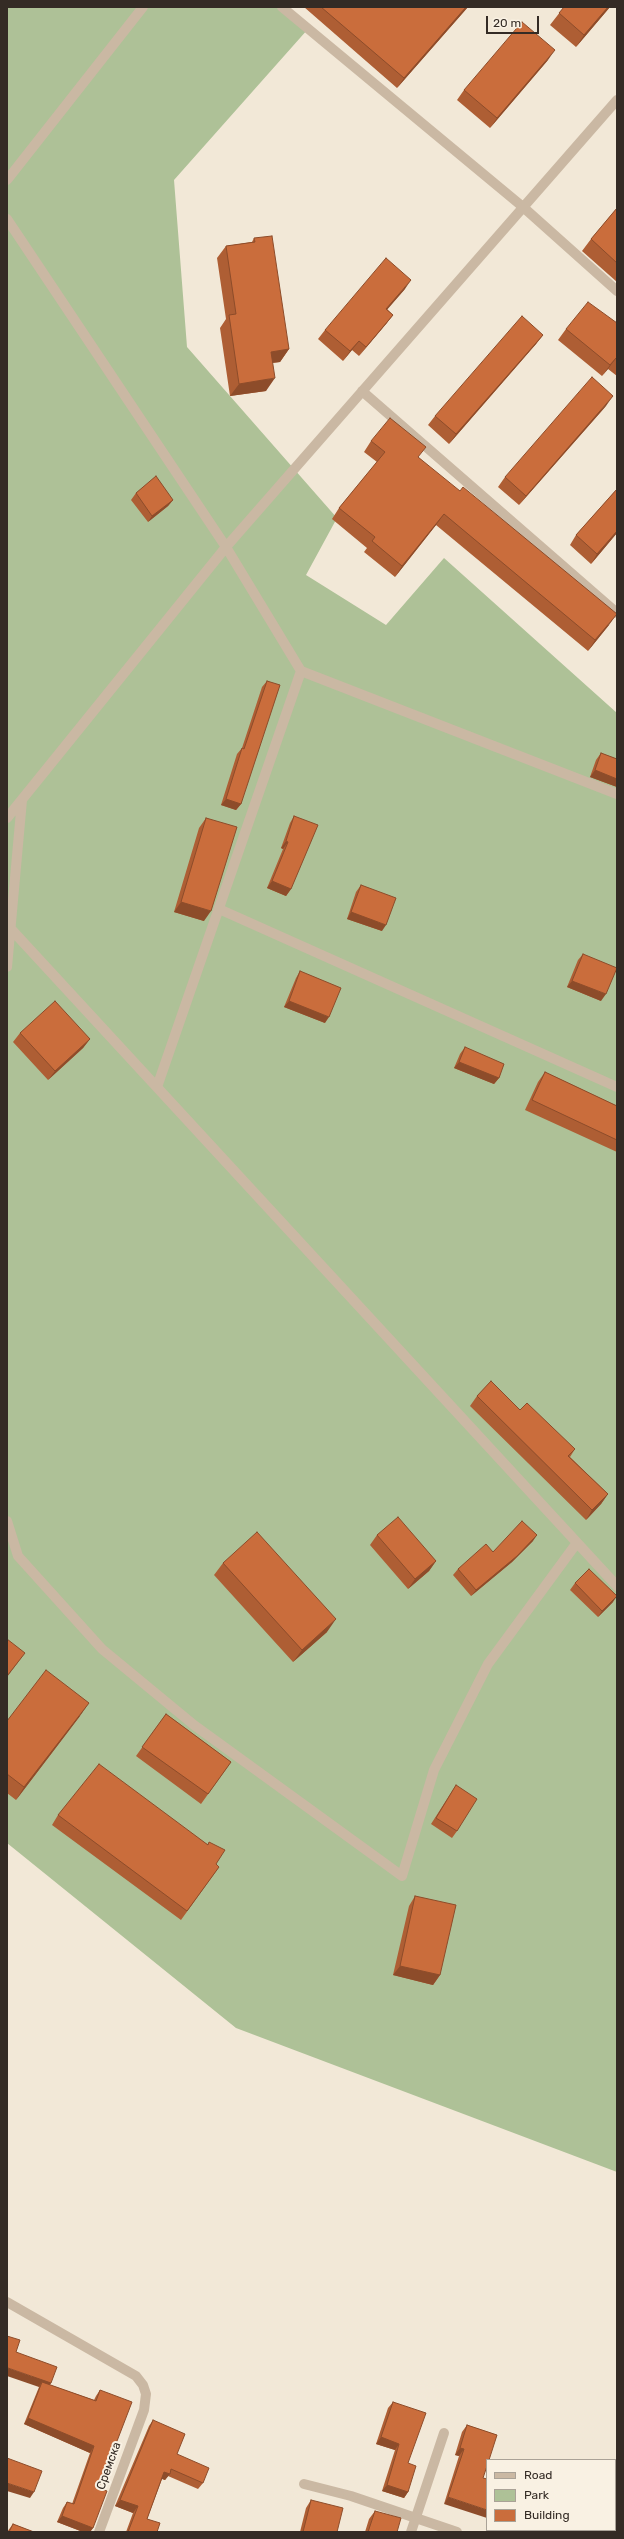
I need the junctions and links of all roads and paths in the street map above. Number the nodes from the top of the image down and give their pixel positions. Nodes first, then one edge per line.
1 (143, 7) edge
2 (282, 7) edge
3 (617, 100) edge
4 (7, 180) edge
5 (523, 207) junction
6 (7, 219) edge
7 (617, 292) edge
8 (362, 391) junction
9 (226, 547) junction
10 (617, 613) edge
11 (301, 671) junction
12 (617, 794) edge
13 (22, 800) junction
14 (7, 818) edge
15 (219, 909) junction
16 (11, 929) junction
17 (7, 967) edge
18 (157, 1087) junction
19 (617, 1087) edge
20 (7, 1521) edge
21 (576, 1544) junction
22 (617, 1586) edge
23 (7, 2302) edge
24 (444, 2433) dead end
25 (304, 2484) dead end
26 (414, 2518) junction
27 (100, 2532) edge
28 (411, 2532) edge
29 (457, 2532) edge

1 - 4 street
2 - 5 street
3 - 5 street
5 - 7 street
5 - 8 street
6 - 9 street
8 - 9 street
8 - 10 street
9 - 11 street
9 - 13 street
11 - 12 street
11 - 15 street
13 - 14 street
13 - 16 street
15 - 18 street
15 - 19 street
16 - 17 street
16 - 18 street
18 - 21 street
20 - 21 street
21 - 22 street
23 - 27 street, Сремска
24 - 26 street
25 - 26 street
26 - 28 street
26 - 29 street

